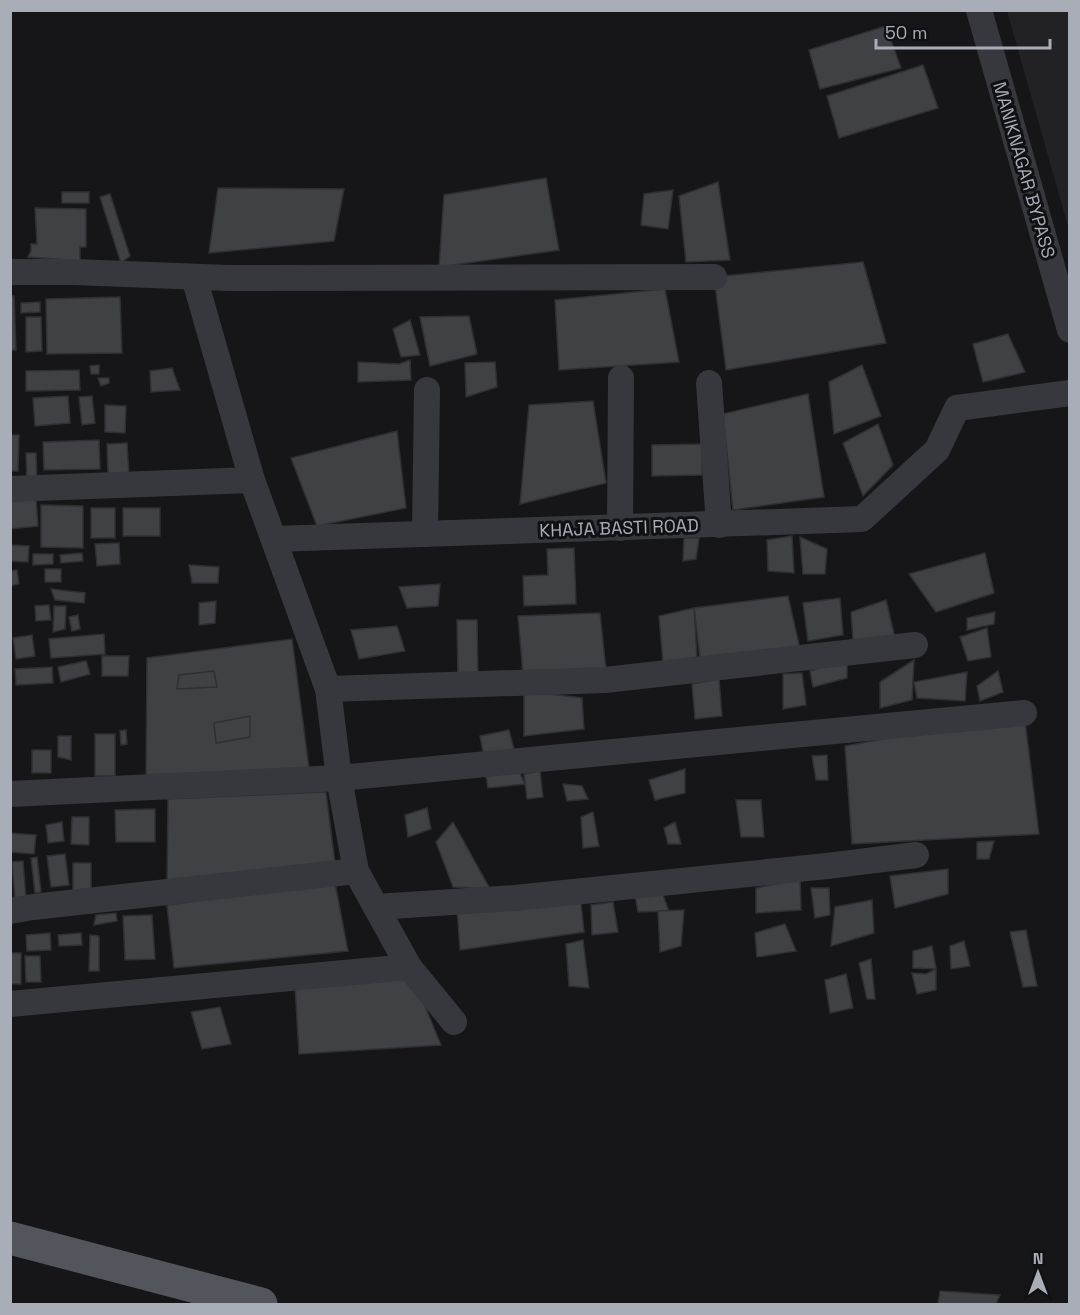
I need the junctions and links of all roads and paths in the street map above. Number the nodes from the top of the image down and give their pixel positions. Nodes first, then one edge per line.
1 (979, 10) edge
2 (10, 272) edge
3 (194, 277) junction
4 (714, 277) dead end
5 (1070, 330) edge
6 (621, 378) dead end
7 (709, 383) dead end
8 (427, 390) dead end
9 (1070, 393) edge
10 (252, 480) junction
11 (10, 489) edge
12 (719, 525) junction
13 (620, 528) junction
14 (425, 534) junction
15 (274, 539) junction
16 (915, 645) dead end
17 (328, 689) junction
18 (1024, 713) dead end
19 (339, 778) junction
20 (10, 794) edge
21 (916, 855) dead end
22 (356, 871) junction
23 (376, 907) junction
24 (10, 911) edge
25 (409, 967) junction
26 (10, 1004) edge
27 (454, 1022) dead end
28 (10, 1238) edge
29 (261, 1305) edge

1 - 5 street, MANIKNAGAR BYPASS
2 - 3 street
3 - 4 street
3 - 10 street
6 - 13 street
7 - 12 street
8 - 14 street
9 - 12 street, KHAJA BASTI ROAD
10 - 11 street
10 - 15 street
12 - 13 street, KHAJA BASTI ROAD
13 - 14 street, KHAJA BASTI ROAD
14 - 15 street, KHAJA BASTI ROAD
15 - 17 street
16 - 17 street
17 - 19 street
18 - 19 street
19 - 20 street
19 - 22 street
21 - 23 street
22 - 23 street
22 - 24 street
23 - 25 street
25 - 26 street
25 - 27 street
28 - 29 main road

